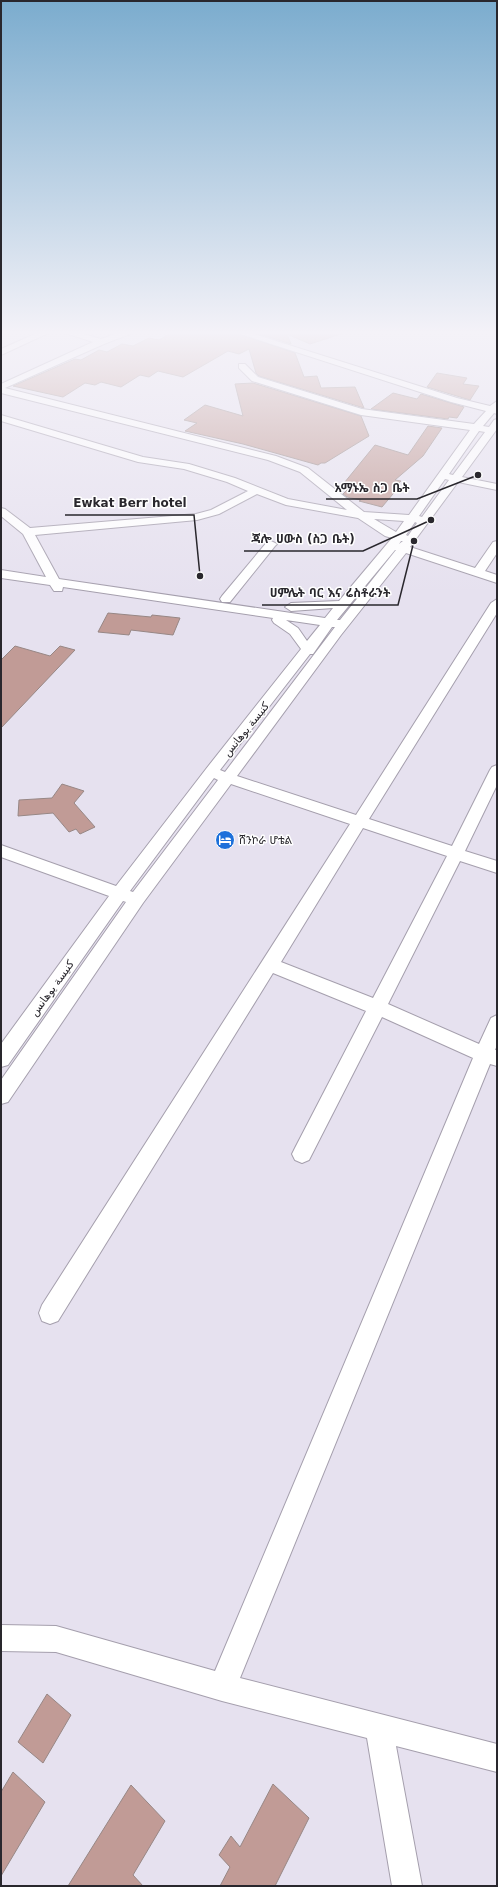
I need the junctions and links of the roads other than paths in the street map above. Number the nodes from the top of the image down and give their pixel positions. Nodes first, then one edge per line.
1 (1, 418) edge
2 (113, 418) edge
3 (491, 418) edge
4 (448, 477) junction
5 (497, 487) edge
6 (257, 490) junction
7 (1, 511) edge
8 (361, 515) junction
9 (418, 519) junction
10 (28, 532) junction
11 (401, 543) junction
12 (271, 544) dead end
13 (497, 544) edge
14 (478, 573) junction
15 (1, 574) edge
16 (497, 579) edge
17 (1, 582) edge
18 (54, 582) junction
19 (226, 599) junction
20 (497, 603) edge
21 (343, 604) junction
22 (278, 620) junction
23 (334, 627) junction
24 (308, 651) junction
25 (497, 770) edge
26 (211, 772) junction
27 (227, 778) junction
28 (360, 822) junction
29 (1, 851) edge
30 (456, 854) junction
31 (497, 867) edge
32 (120, 893) junction
33 (137, 899) junction
34 (268, 964) junction
35 (377, 1007) junction
36 (497, 1023) edge
37 (490, 1056) edge
38 (1, 1059) edge
39 (1, 1096) edge
40 (302, 1154) dead end
41 (50, 1312) dead end
42 (1, 1638) edge
43 (222, 1687) junction
44 (379, 1728) junction
45 (497, 1758) edge
46 (407, 1886) edge

1 - 6 street
2 - 8 street
3 - 4 street
4 - 5 street
4 - 9 street
6 - 8 street
6 - 10 street
7 - 10 street
8 - 9 street
8 - 11 street
9 - 11 street
10 - 18 street
11 - 14 street
11 - 21 street, كنيسة يوهانس
11 - 23 street
12 - 19 street
13 - 14 street
14 - 16 street
15 - 18 street
17 - 18 street
18 - 19 street
18 - 22 street
18 - 23 street
19 - 21 street
20 - 28 street
21 - 23 street, كنيسة يوهانس
22 - 23 street
22 - 24 street
23 - 24 street, كنيسة يوهانس
23 - 27 street
24 - 26 street, كنيسة يوهانس
25 - 30 street
26 - 27 street
26 - 32 street, كنيسة يوهانس
27 - 28 street
27 - 33 street
28 - 30 street
28 - 34 street
29 - 32 street
30 - 31 street
30 - 35 street
32 - 33 street
32 - 38 street, كنيسة يوهانس
33 - 39 street
34 - 35 street
34 - 41 street
35 - 37 street
35 - 40 street
36 - 37 street
37 - 43 street
42 - 43 street
43 - 44 street
44 - 45 street
44 - 46 street

